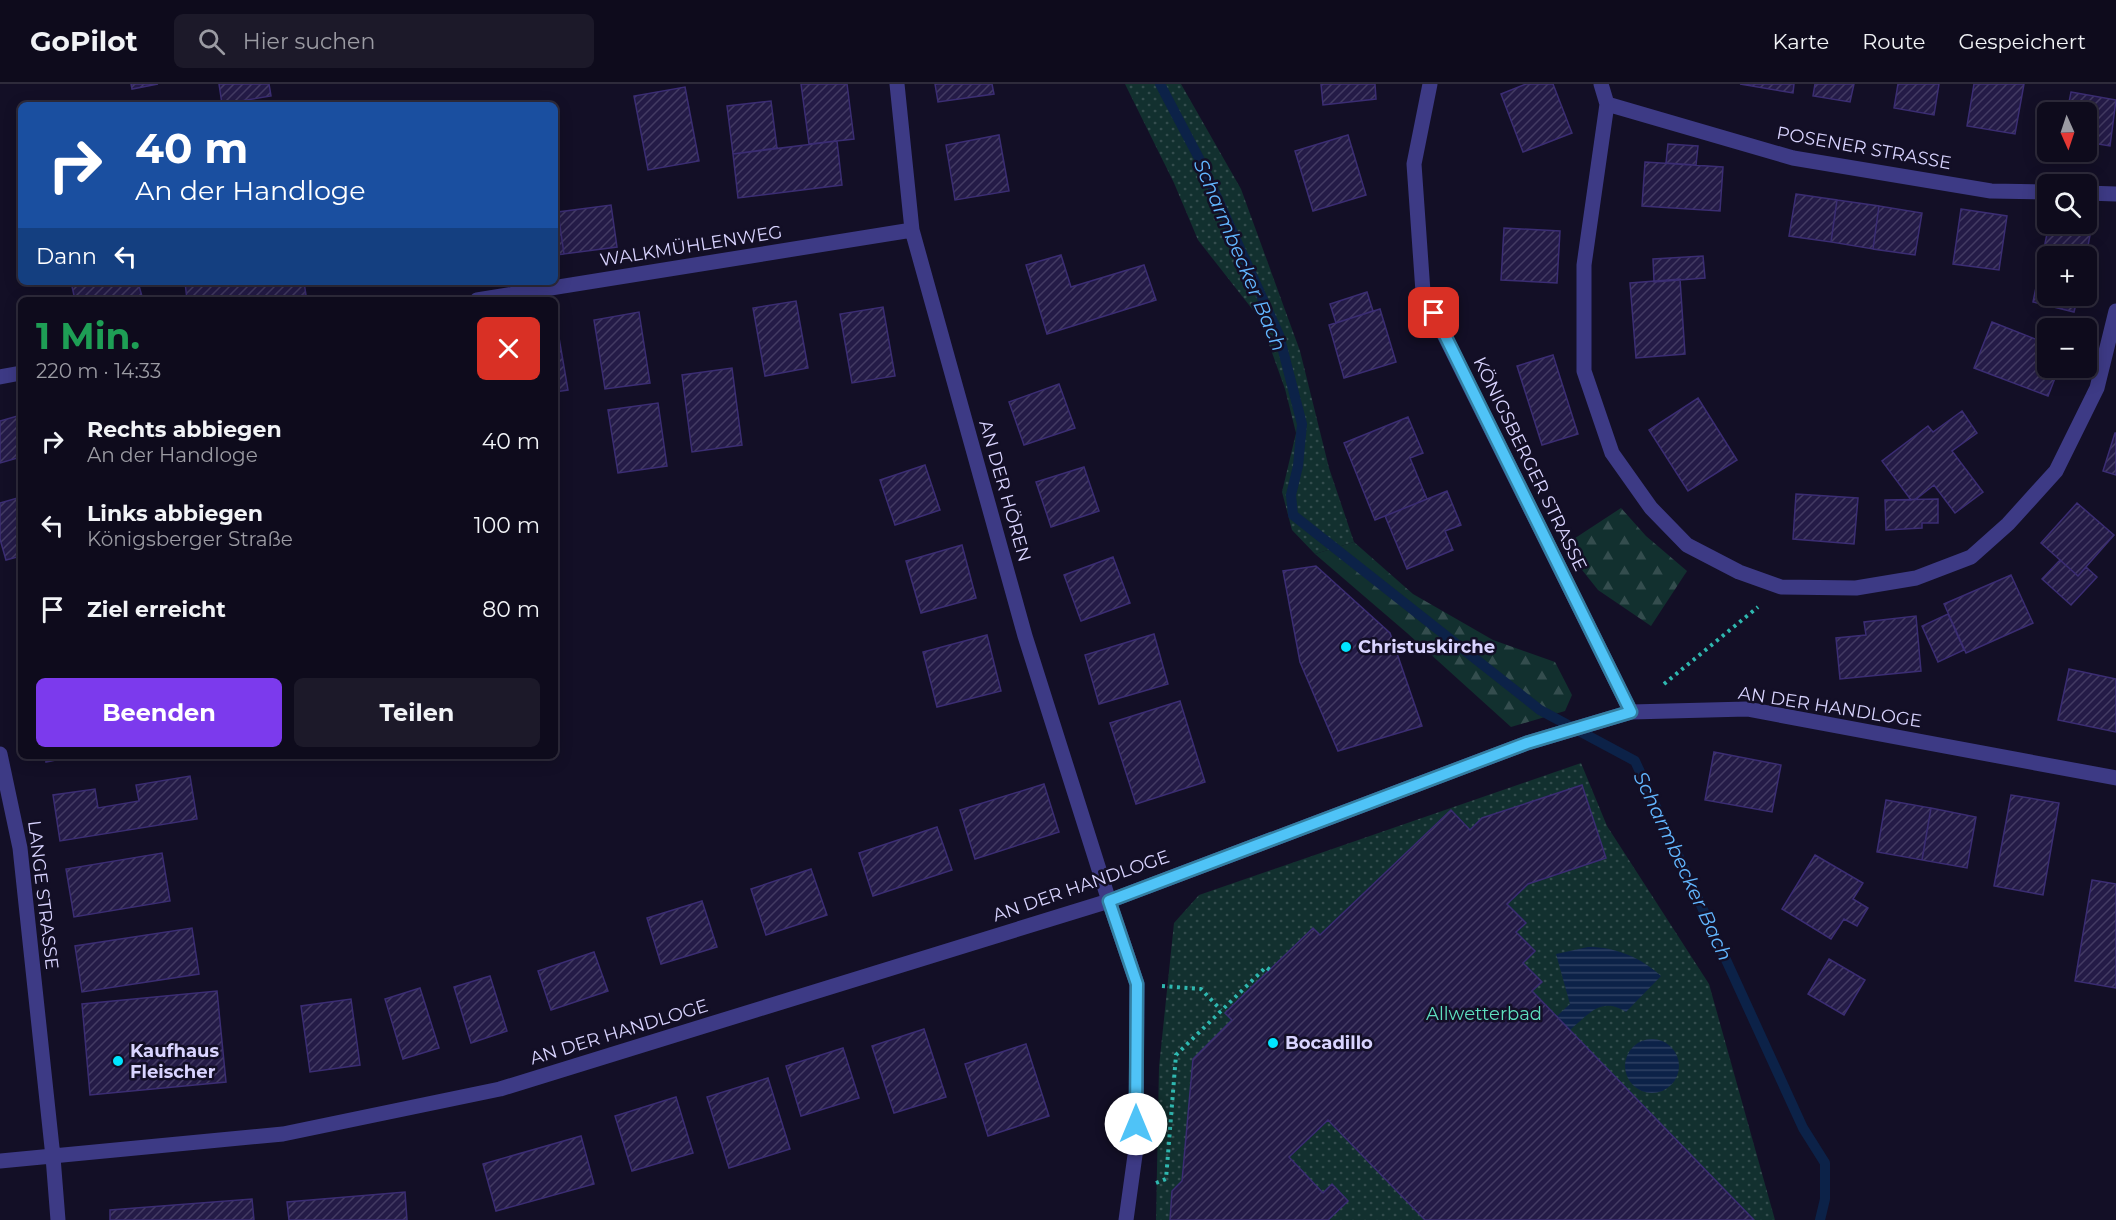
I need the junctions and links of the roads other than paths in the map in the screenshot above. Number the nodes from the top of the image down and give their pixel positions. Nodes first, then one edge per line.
1 (897, 84) edge
2 (1430, 84) edge
3 (1601, 84) edge
4 (1607, 104) junction
5 (2037, 192) edge
6 (2097, 193) edge
7 (2116, 194) edge
8 (912, 230) junction
9 (496, 297) edge
10 (2116, 311) edge
11 (18, 374) edge
12 (0, 377) edge
13 (1631, 712) junction
14 (0, 754) edge
15 (2116, 778) edge
16 (1109, 901) junction
17 (53, 1157) junction
18 (0, 1161) edge
19 (58, 1220) edge
20 (1126, 1220) edge

1 - 8 street, AN DER HÖREN
2 - 13 street, KÖNIGSBERGER STRASSE
3 - 4 street
4 - 5 street, POSENER STRASSE
4 - 10 street
6 - 7 street
8 - 9 street, WALKMÜHLENWEG
8 - 16 street, AN DER HÖREN
11 - 12 street
13 - 15 street, AN DER HANDLOGE
13 - 16 street, AN DER HANDLOGE
14 - 17 street, LANGE STRASSE
16 - 17 street, AN DER HANDLOGE
16 - 20 street, AN DER HÖREN
17 - 18 street, AN DER HANDLOGE
17 - 19 street, LANGE STRASSE

